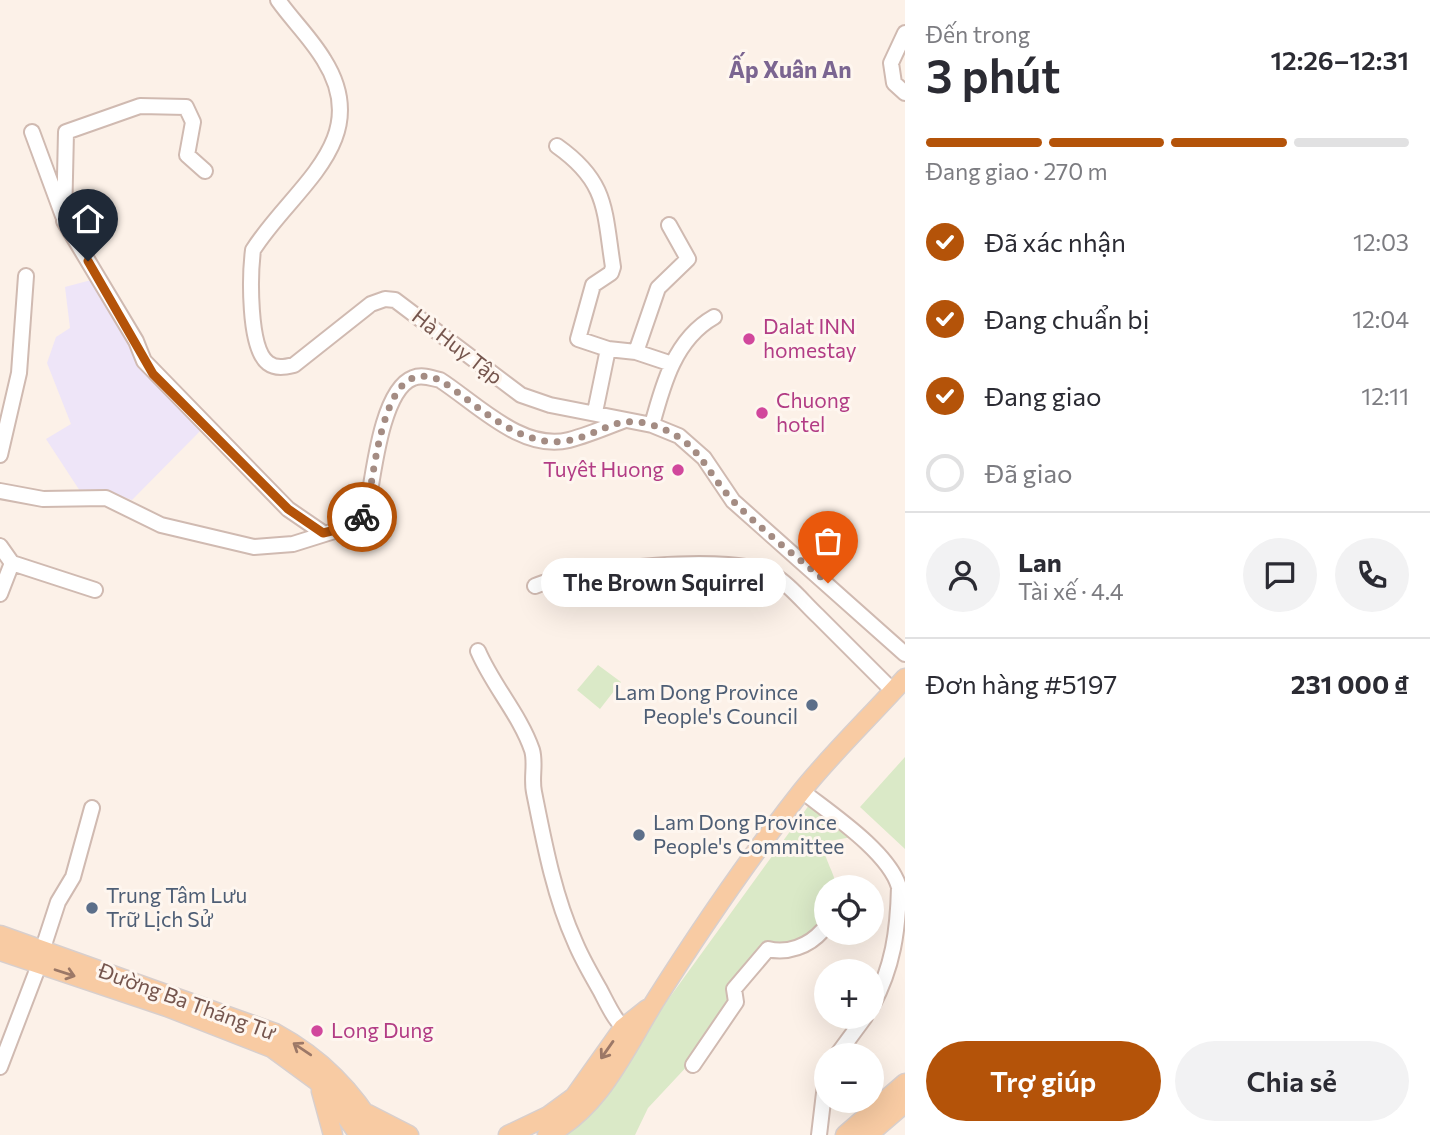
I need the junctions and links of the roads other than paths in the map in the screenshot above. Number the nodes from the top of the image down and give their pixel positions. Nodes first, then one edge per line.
1 (278, 0) edge
2 (905, 33) edge
3 (905, 93) edge
4 (32, 132) dead end
5 (557, 146) dead end
6 (205, 171) dead end
7 (64, 221) junction
8 (669, 225) dead end
9 (26, 276) dead end
10 (714, 317) dead end
11 (608, 349) junction
12 (636, 352) junction
13 (672, 364) junction
14 (594, 412) junction
15 (626, 420) junction
16 (652, 425) junction
17 (0, 455) edge
18 (0, 491) edge
19 (323, 533) junction
20 (0, 546) edge
21 (12, 563) junction
22 (535, 586) dead end
23 (94, 590) dead end
24 (0, 594) edge
25 (478, 652) dead end
26 (905, 654) edge
27 (899, 685) edge
28 (802, 790) junction
29 (92, 808) dead end
30 (0, 935) edge
31 (814, 939) edge
32 (23, 950) junction
33 (0, 951) edge
34 (41, 957) junction
35 (884, 982) edge
36 (856, 1029) edge
37 (629, 1033) junction
38 (845, 1043) edge
39 (693, 1065) dead end
40 (0, 1067) edge
41 (322, 1075) junction
42 (905, 1083) edge
43 (905, 1103) edge
44 (366, 1113) junction
45 (822, 1113) edge
46 (333, 1135) edge
47 (359, 1135) edge
48 (379, 1135) edge
49 (409, 1135) edge
50 (508, 1135) edge
51 (547, 1135) edge
52 (819, 1135) edge
53 (845, 1135) edge
54 (868, 1135) edge

1 - 14 street, Hà Huy Tập
2 - 3 street
4 - 7 street
5 - 11 street
6 - 7 street
7 - 19 street
8 - 12 street
9 - 17 street
10 - 13 street
11 - 12 street
11 - 14 street
12 - 13 street
13 - 16 street
14 - 15 street, Hà Huy Tập
15 - 16 street, Hà Huy Tập
15 - 19 street
16 - 26 street, Hà Huy Tập
18 - 19 street
20 - 21 street
21 - 23 street
21 - 24 street
22 - 27 street
25 - 37 street
27 - 28 main road
28 - 35 street
28 - 37 main road
29 - 34 street
30 - 32 main road, Đường Ba Tháng Tư
31 - 39 street
32 - 33 main road, Đường Ba Tháng Tư
32 - 34 main road, Đường Ba Tháng Tư
34 - 40 street
34 - 41 main road, Đường Ba Tháng Tư
36 - 38 street
37 -> 50 main road
37 - 51 main road
41 - 44 main road, Đường Ba Tháng Tư
41 - 46 main road
41 - 47 main road, Đường Ba Tháng Tư
42 - 53 main road
43 - 54 main road
44 - 48 main road, Đường Ba Tháng Tư
44 - 49 main road
45 - 52 street

